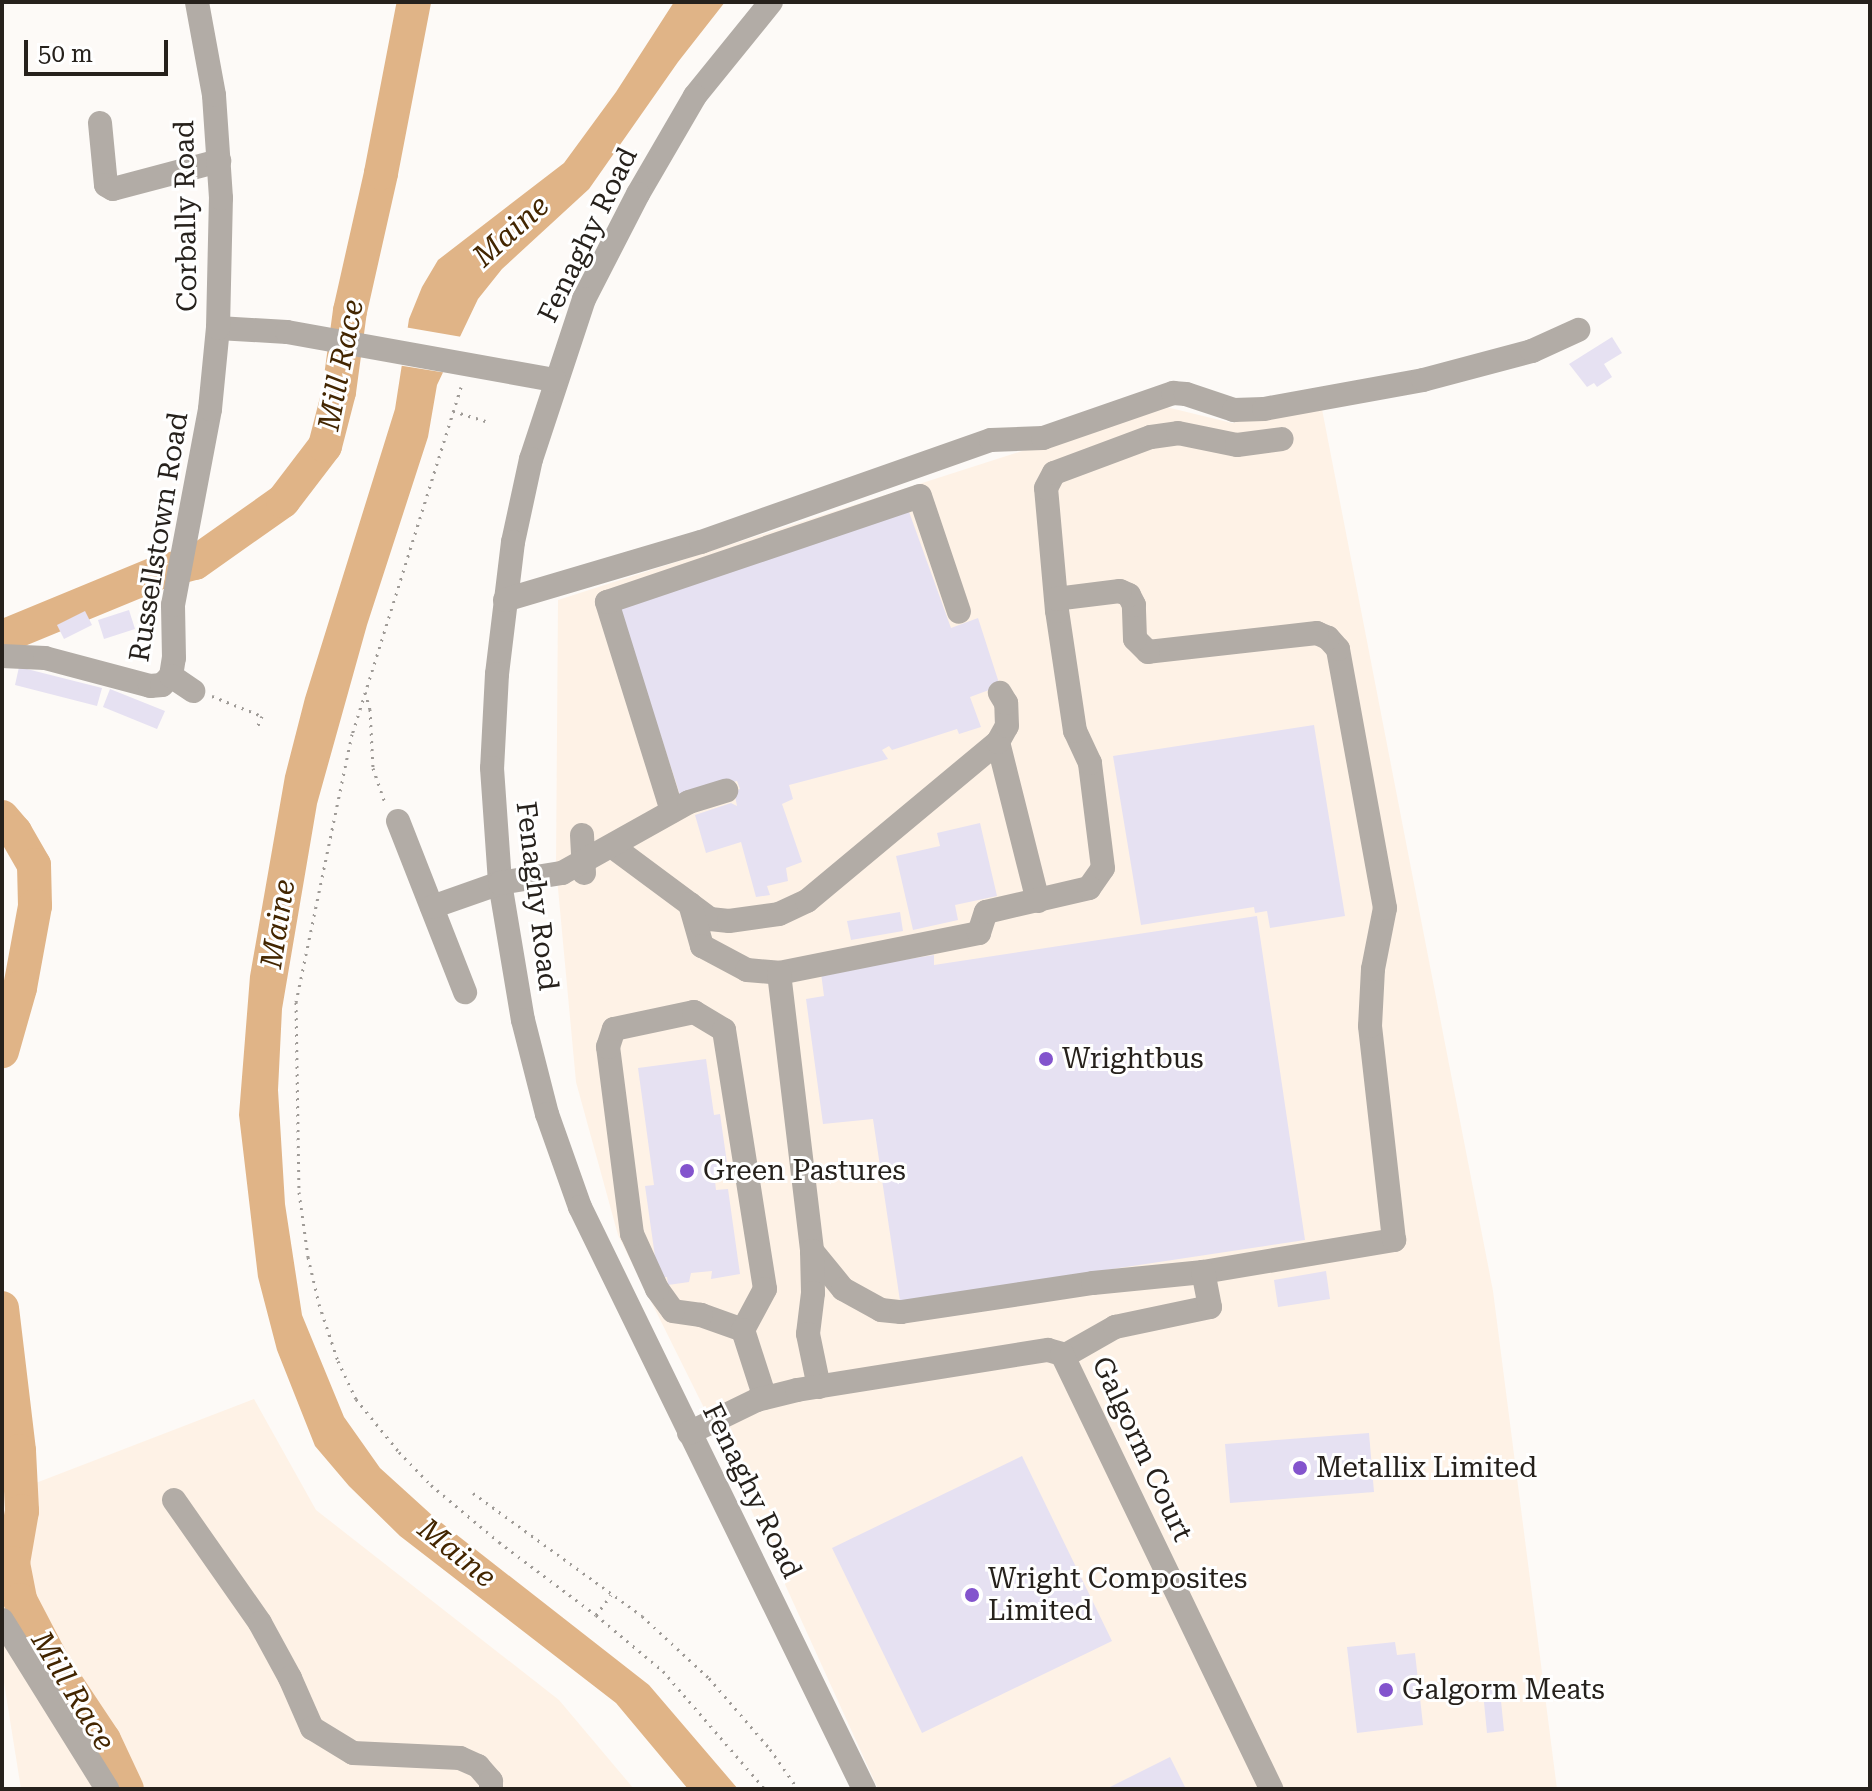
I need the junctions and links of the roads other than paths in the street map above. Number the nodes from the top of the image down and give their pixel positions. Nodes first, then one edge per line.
1 (197, 2) edge
2 (771, 2) edge
3 (100, 123) dead end
4 (219, 161) junction
5 (218, 328) junction
6 (1578, 330) dead end
7 (555, 380) junction
8 (1282, 439) dead end
9 (1056, 599) junction
10 (505, 600) junction
11 (959, 612) dead end
12 (2, 656) edge
13 (171, 676) junction
14 (193, 691) road end
15 (1000, 693) dead end
16 (998, 742) junction
17 (726, 791) dead end
18 (672, 811) junction
19 (398, 821) road end
20 (582, 835) dead end
21 (613, 847) junction
22 (584, 869) junction
23 (500, 883) junction
24 (1038, 901) junction
25 (690, 904) junction
26 (432, 907) junction
27 (779, 973) junction
28 (465, 992) dead end
29 (812, 1251) junction
30 (1203, 1272) junction
31 (743, 1330) junction
32 (1064, 1356) junction
33 (819, 1387) junction
34 (765, 1398) junction
35 (689, 1433) junction
36 (174, 1500) dead end
37 (2, 1620) edge
38 (107, 1789) edge
39 (491, 1789) edge
40 (864, 1789) edge
41 (1271, 1789) edge

1 - 4 street, Corbally Road
2 - 7 street, Fenaghy Road
3 - 4 street
4 - 5 street, Corbally Road
5 - 7 street, Corbally Road
5 - 13 street, Russellstown Road
6 - 10 street
7 - 10 street, Fenaghy Road
8 - 9 street
9 - 24 street
9 - 30 street
10 - 23 street, Fenaghy Road
11 - 18 street
12 - 13 street, Russellstown Road
13 - 14 street
15 - 16 street
16 - 24 street
16 - 25 street
17 - 18 street
18 - 21 street
19 - 26 street
20 - 22 street
21 - 22 street
21 - 25 street
22 - 23 street
23 - 26 street
23 - 35 street, Fenaghy Road
24 - 27 street
25 - 27 street
26 - 28 street
27 - 29 street
29 - 30 street
29 - 33 street
30 - 32 street
31 - 31 street
31 - 34 street
32 - 33 street, Galgorm Court
32 - 41 street, Galgorm Court
33 - 34 street, Galgorm Court
34 - 35 street, Galgorm Court
35 - 40 street, Fenaghy Road
36 - 39 street
37 - 38 street

